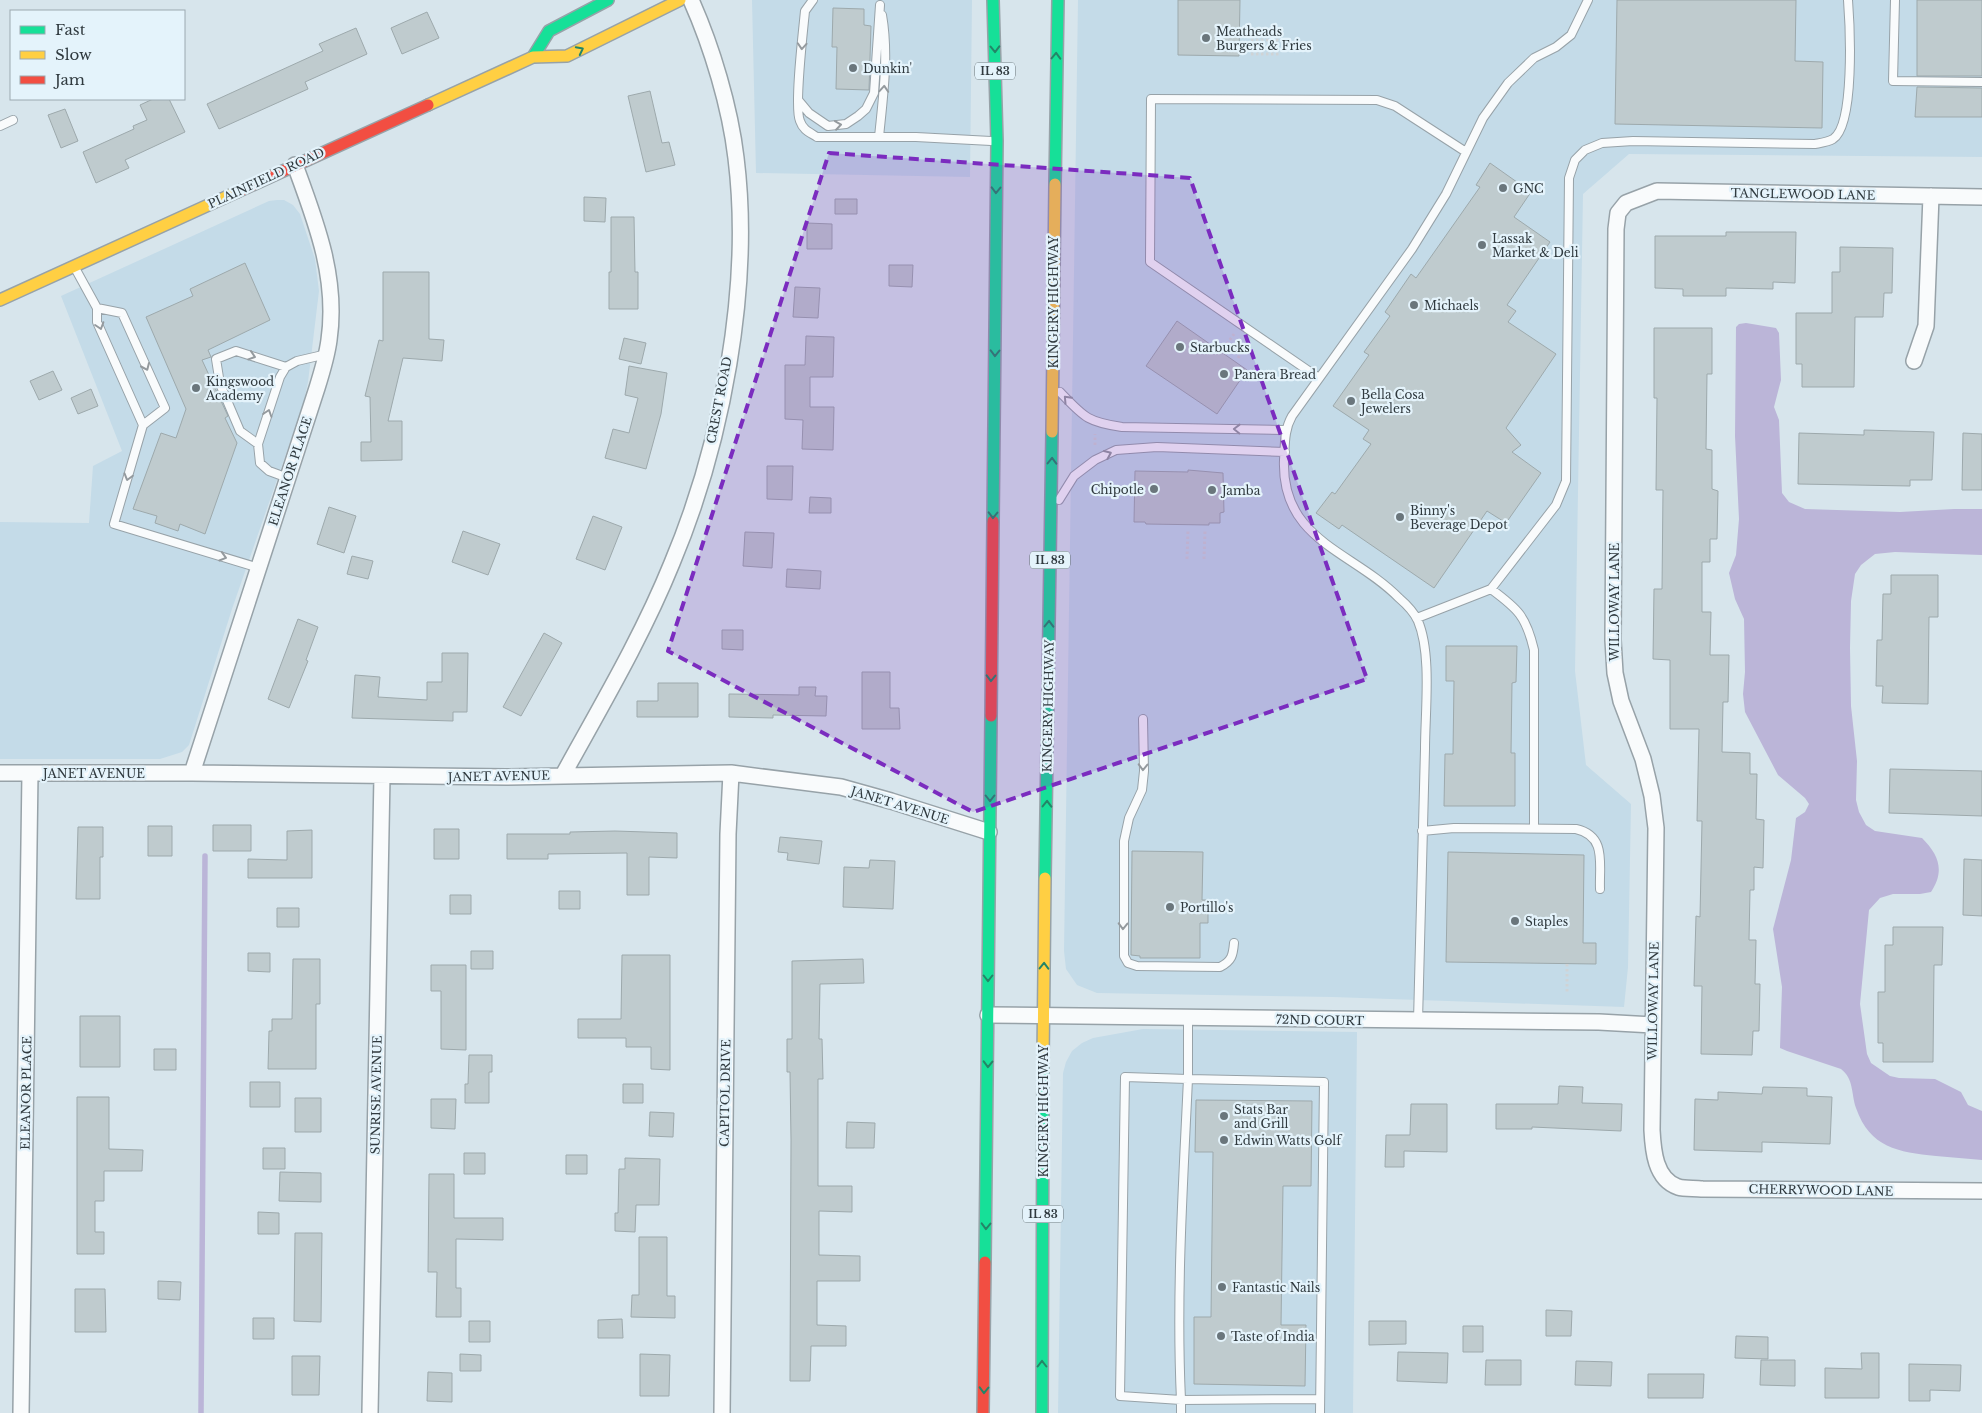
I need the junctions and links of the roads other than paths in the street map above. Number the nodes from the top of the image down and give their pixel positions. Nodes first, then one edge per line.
1 (608, 0) edge
2 (680, 0) edge
3 (691, 0) edge
4 (813, 0) edge
5 (993, 0) edge
6 (1058, 0) edge
7 (1588, 0) edge
8 (1848, 0) edge
9 (1895, 0) edge
10 (879, 2) edge
11 (533, 56) junction
12 (1982, 82) edge
13 (799, 101) junction
14 (13, 120) dead end
15 (0, 126) edge
16 (879, 137) junction
17 (997, 141) junction
18 (1466, 152) junction
19 (295, 165) junction
20 (1931, 196) junction
21 (1982, 197) edge
22 (1626, 203) joint
23 (74, 266) junction
24 (0, 300) edge
25 (97, 308) junction
26 (327, 354) junction
27 (1914, 361) dead end
28 (286, 367) junction
29 (1319, 378) junction
30 (1053, 384) junction
31 (143, 425) junction
32 (1286, 430) junction
33 (258, 444) junction
34 (1285, 452) junction
35 (288, 478) junction
36 (1051, 512) junction
37 (259, 568) junction
38 (1491, 588) junction
39 (1417, 618) junction
40 (1143, 719) dead end
41 (0, 773) edge
42 (30, 773) junction
43 (192, 773) junction
44 (732, 773) junction
45 (563, 775) junction
46 (382, 776) junction
47 (1534, 828) junction
48 (1422, 831) junction
49 (990, 832) junction
50 (1600, 889) dead end
51 (1234, 943) dead end
52 (988, 1015) junction
53 (1043, 1015) junction
54 (1188, 1017) junction
55 (1418, 1021) junction
56 (1653, 1025) junction
57 (1188, 1079) junction
58 (1662, 1176) joint
59 (1982, 1191) edge
60 (1320, 1399) junction
61 (1181, 1400) junction
62 (21, 1413) edge
63 (370, 1413) edge
64 (722, 1413) edge
65 (983, 1413) edge
66 (1042, 1413) edge
67 (1181, 1413) edge
68 (1320, 1413) edge

1 - 11 main road
11 -> 2 main road, PLAINFIELD ROAD
3 - 45 street, CREST ROAD
4 -> 13 lane
5 -> 17 main road, IL 83
30 -> 6 main road, KINGERY HIGHWAY / IL 83
7 - 18 lane
8 - 38 lane
9 - 12 lane
13 -> 10 lane
16 -> 10 lane
11 - 19 main road, PLAINFIELD ROAD
13 - 16 lane
14 - 15 lane
16 - 17 lane
17 -> 49 main road, IL 83
18 - 29 lane
18 - 29 lane
19 - 23 main road, PLAINFIELD ROAD
19 - 26 street, ELEANOR PLACE
20 - 21 street, TANGLEWOOD LANE
20 - 22 street, TANGLEWOOD LANE
20 - 27 street
22 - 56 street, WILLOWAY LANE
23 - 24 main road, PLAINFIELD ROAD
23 - 25 lane
25 -> 31 lane
25 -> 31 lane
26 - 28 lane
26 - 35 street, ELEANOR PLACE
33 -> 28 lane
33 -> 28 lane
29 - 32 lane
32 -> 30 lane
36 -> 30 main road, KINGERY HIGHWAY / IL 83
31 -> 37 lane
32 - 34 lane
33 - 35 lane
36 -> 34 lane
34 - 39 lane
35 - 37 street, ELEANOR PLACE
53 -> 36 main road, KINGERY HIGHWAY / IL 83
37 - 43 street, ELEANOR PLACE
38 - 39 lane
38 - 47 lane
39 - 48 lane
40 -> 51 lane
41 - 42 street, JANET AVENUE
42 - 43 street, JANET AVENUE
42 - 62 street, ELEANOR PLACE
43 - 46 street, JANET AVENUE
44 - 45 street, JANET AVENUE
44 - 49 street, JANET AVENUE
44 - 64 street, CAPITOL DRIVE
45 - 46 street, JANET AVENUE
46 - 63 street, SUNRISE AVENUE
47 - 48 lane
47 - 50 lane
48 - 55 lane
49 -> 52 main road, IL 83
52 - 53 street, 72ND COURT
52 -> 65 main road, IL 83
53 - 54 street, 72ND COURT
66 -> 53 main road, KINGERY HIGHWAY / IL 83
54 - 55 street, 72ND COURT
54 - 57 lane
55 - 56 street, 72ND COURT
56 - 58 street, WILLOWAY LANE
57 - 60 lane
57 - 61 lane
57 - 61 lane
58 - 59 street, CHERRYWOOD LANE
60 - 61 lane
60 - 68 lane
61 - 67 lane

